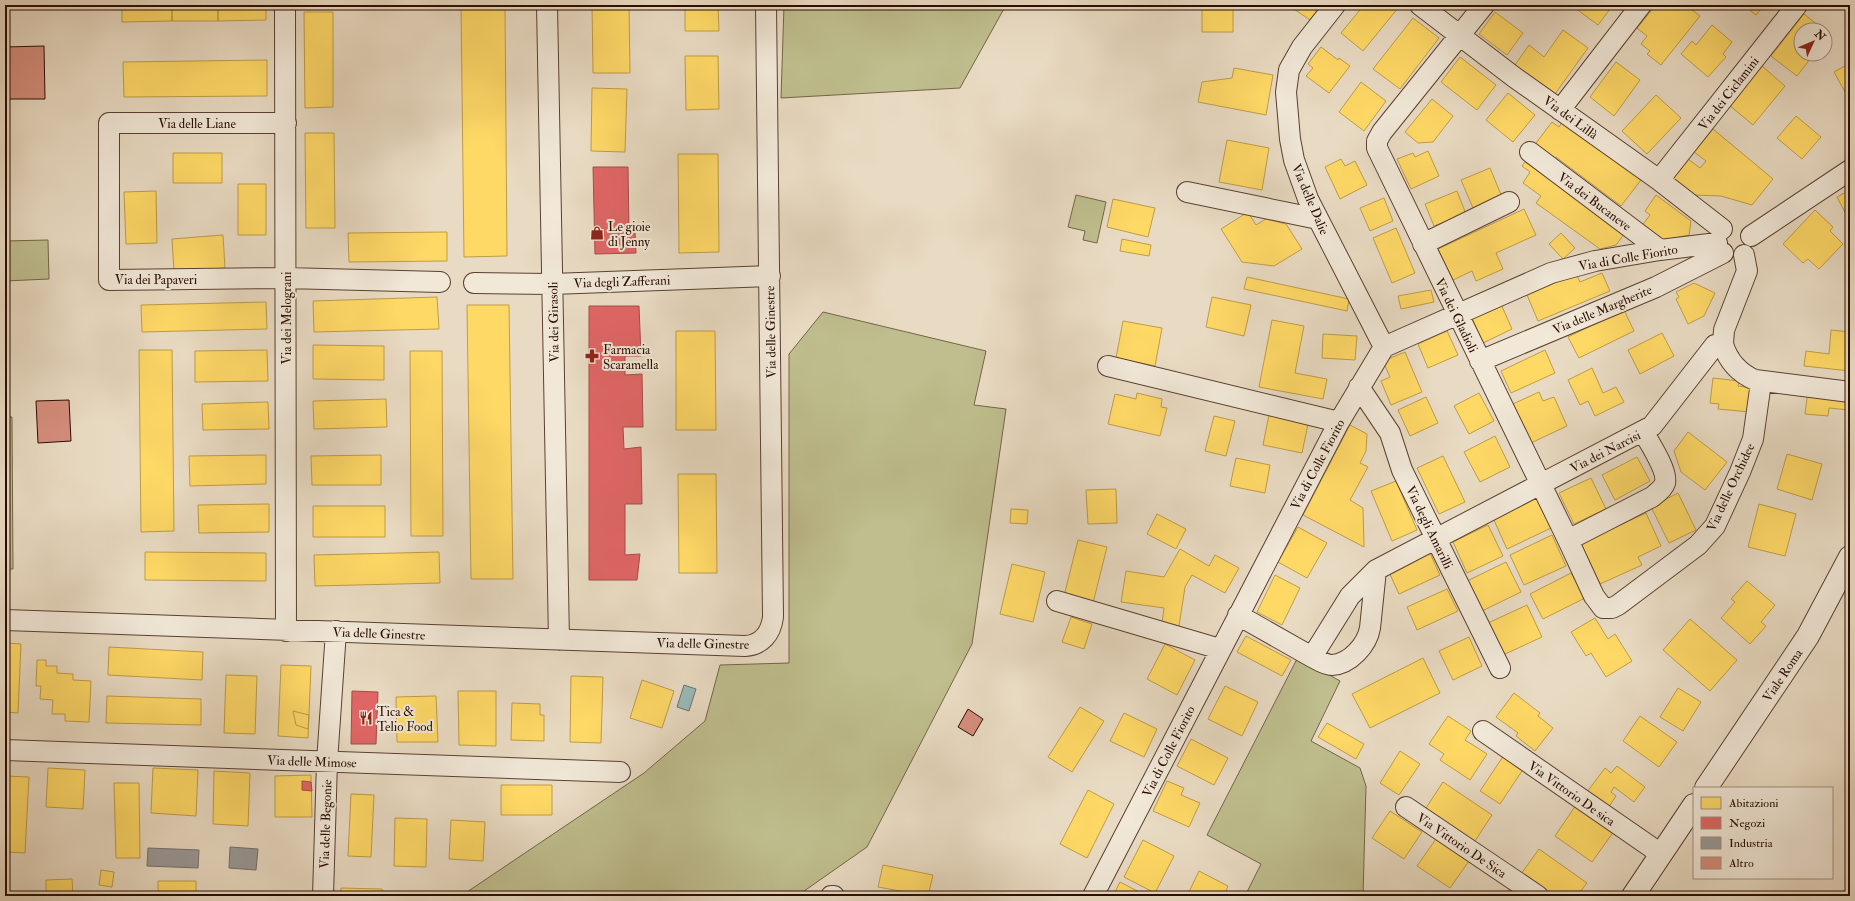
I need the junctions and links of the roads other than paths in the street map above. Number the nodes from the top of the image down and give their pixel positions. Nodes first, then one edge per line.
1 (285, 5) edge
2 (547, 5) edge
3 (766, 5) edge
4 (1335, 5) edge
5 (1420, 5) edge
6 (1484, 5) edge
7 (1641, 5) edge
8 (1797, 5) edge
9 (1460, 35) junction
10 (1560, 110) junction
11 (109, 123) joint
12 (286, 123) junction
13 (1530, 152) dead end
14 (1850, 170) edge
15 (1659, 180) junction
16 (1187, 192) dead end
17 (1509, 202) dead end
18 (1318, 219) junction
19 (1721, 242) junction
20 (1423, 244) junction
21 (1747, 245) junction
22 (1660, 250) junction
23 (770, 276) junction
24 (286, 278) junction
25 (440, 282) dead end
26 (474, 283) dead end
27 (552, 284) junction
28 (1457, 314) junction
29 (1723, 344) junction
30 (1384, 347) junction
31 (1480, 361) junction
32 (1108, 366) dead end
33 (1761, 382) junction
34 (1359, 387) junction
35 (1850, 392) edge
36 (1339, 422) junction
37 (1643, 431) junction
38 (1540, 484) junction
39 (1435, 537) junction
40 (1568, 540) junction
41 (1850, 557) edge
42 (1376, 570) junction
43 (1057, 601) dead end
44 (1603, 608) joint
45 (1238, 615) junction
46 (5, 620) edge
47 (286, 631) junction
48 (336, 632) junction
49 (559, 640) junction
50 (1220, 649) junction
51 (1312, 657) junction
52 (1500, 668) dead end
53 (1483, 732) dead end
54 (5, 750) edge
55 (327, 762) junction
56 (620, 772) dead end
57 (1707, 787) edge
58 (1406, 806) dead end
59 (1693, 806) edge
60 (1661, 854) junction
61 (323, 896) edge
62 (831, 896) edge
63 (834, 896) edge
64 (1093, 896) edge
65 (1538, 896) edge
66 (1633, 896) edge

1 - 12 street, Via dei Melograni
2 - 27 street, Via dei Girasoli
3 - 23 street, Via delle Ginestre
4 - 18 street, Via delle Dalie
5 - 9 street, Via dei Lillà
6 - 9 street, Via dei Gladioli
7 - 10 street
8 - 15 street, Via dei Ciclamini
9 - 10 street, Via dei Lillà
9 - 20 street, Via dei Gladioli
10 - 15 street, Via dei Lillà
11 - 12 street, Via delle Liane
11 - 24 street, Via dei Papaveri
12 - 24 street, Via dei Melograni
13 - 22 street, Via dei Bucaneve
14 - 21 street
15 - 19 street, Via dei Lillà
16 - 18 street
17 - 20 street
18 - 30 street, Via delle Dalie
19 - 21 street
19 - 21 street
19 - 22 street, Via di Colle Fiorito
19 - 31 street, Via delle Margherite
20 - 28 street, Via dei Gladioli
21 - 29 street
22 - 28 street, Via di Colle Fiorito
23 - 27 street, Via degli Zafferani
23 - 49 street, Via delle Ginestre
24 - 25 street
24 - 47 street, Via dei Melograni
26 - 27 street, Via degli Zafferani
27 - 49 street, Via dei Girasoli
28 - 30 street, Via di Colle Fiorito
28 - 31 street, Via dei Gladioli
29 - 33 street
29 - 37 street, Via dei Narcisi
30 - 34 street, Via di Colle Fiorito
31 - 38 street, Via dei Gladioli
32 - 36 street
33 - 35 street
33 - 44 street, Via delle Orchidee
34 - 36 street, Via di Colle Fiorito
34 - 39 street, Via degli Amarilli
36 - 45 street, Via di Colle Fiorito
37 - 38 street, Via dei Narcisi
37 - 40 street
38 - 39 street, Via dei Narcisi
38 - 40 street, Via dei Gladioli
39 - 42 street, Via dei Narcisi
39 - 52 street, Via degli Amarilli
40 - 44 street, Via dei Gladioli
41 - 57 street, Viale Roma
42 - 51 street, Via dei Narcisi
42 - 51 street
43 - 50 street
45 - 50 street, Via di Colle Fiorito
45 - 51 street
46 - 47 street, Via delle Ginestre
47 - 48 street, Via delle Ginestre
48 - 49 street, Via delle Ginestre
48 - 55 street, Via delle Begonie
50 - 64 street, Via di Colle Fiorito
53 - 60 street, Via Vittorio De sica
54 - 55 street, Via delle Mimose
55 - 56 street, Via delle Mimose
55 - 61 street, Via delle Begonie
58 - 65 street, Via Vittorio De Sica
59 - 60 street
60 - 66 street
62 - 63 street

